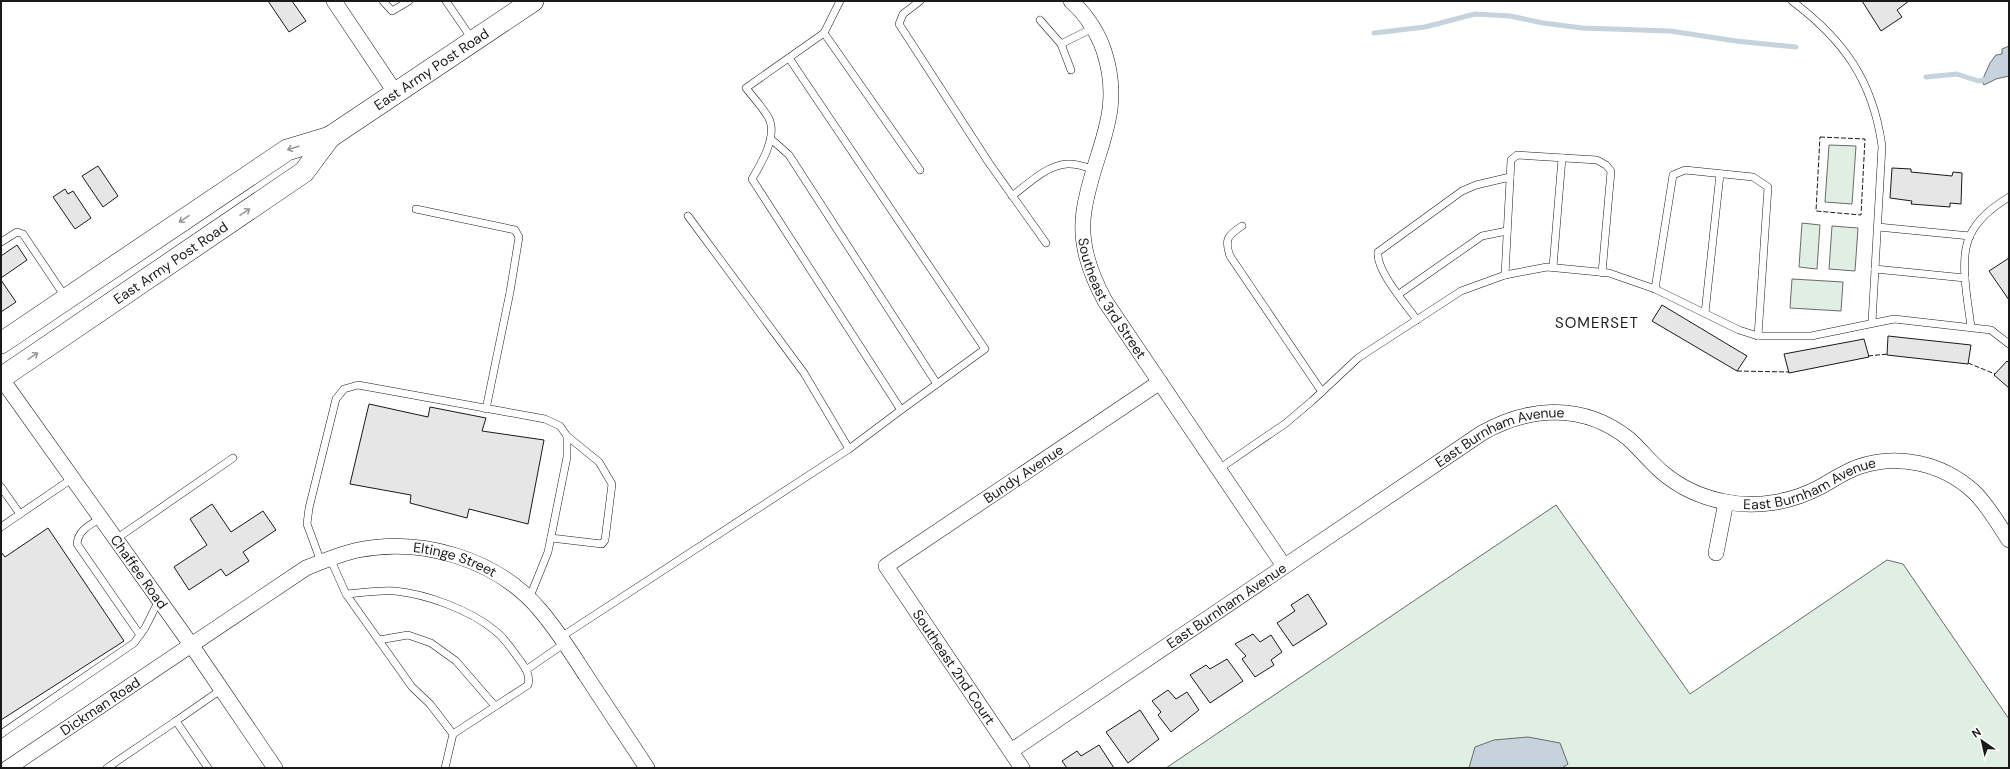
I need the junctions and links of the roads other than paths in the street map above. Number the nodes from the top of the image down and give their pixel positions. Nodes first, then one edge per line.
1 (334, 1) edge
2 (383, 1) edge
3 (408, 1) edge
4 (446, 1) edge
5 (533, 1) edge
6 (840, 1) edge
7 (920, 1) edge
8 (1071, 1) edge
9 (1792, 1) edge
10 (1040, 20) dead end
11 (1093, 28) junction
12 (824, 33) junction
13 (473, 41) junction
14 (1061, 44) junction
15 (789, 58) junction
16 (1071, 70) dead end
17 (395, 92) junction
18 (330, 137) junction
19 (771, 139) junction
20 (1562, 158) junction
21 (920, 170) dead end
22 (1095, 170) junction
23 (1720, 174) junction
24 (1510, 177) junction
25 (1012, 196) junction
26 (2009, 197) edge
27 (416, 209) dead end
28 (688, 216) dead end
29 (1242, 226) dead end
30 (1878, 226) junction
31 (1507, 231) junction
32 (1970, 236) junction
33 (1, 242) edge
34 (1046, 243) dead end
35 (1553, 267) junction
36 (1876, 270) junction
37 (1602, 273) junction
38 (1505, 275) junction
39 (1965, 278) junction
40 (1655, 289) junction
41 (1399, 294) junction
42 (66, 299) junction
43 (1705, 313) junction
44 (1417, 320) junction
45 (1872, 322) junction
46 (1971, 327) junction
47 (1758, 336) junction
48 (1, 343) edge
49 (2009, 344) edge
50 (1, 378) edge
51 (1160, 382) junction
52 (937, 384) junction
53 (1322, 392) junction
54 (486, 408) junction
55 (901, 410) junction
56 (567, 436) junction
57 (849, 449) junction
58 (233, 458) dead end
59 (1219, 470) junction
60 (73, 478) junction
61 (1, 487) edge
62 (1726, 502) junction
63 (20, 514) junction
64 (101, 518) junction
65 (1, 527) edge
66 (551, 538) junction
67 (116, 539) junction
68 (2009, 540) edge
69 (1716, 553) dead end
70 (325, 560) junction
71 (886, 566) joint
72 (1284, 566) junction
73 (346, 594) junction
74 (528, 599) junction
75 (159, 600) junction
76 (140, 635) junction
77 (379, 640) junction
78 (563, 640) junction
79 (192, 646) junction
80 (526, 670) junction
81 (222, 689) junction
82 (495, 706) junction
83 (176, 721) junction
84 (1, 734) edge
85 (453, 734) junction
86 (1010, 751) junction
87 (8, 768) edge
88 (107, 768) edge
89 (208, 768) edge
90 (275, 768) edge
91 (445, 768) edge
92 (647, 768) edge
93 (1022, 768) edge

1 - 17 street
2 - 3 lane
4 - 13 lane
5 - 13 main road, East Army Post Road
6 - 12 lane
7 - 25 lane
8 - 11 street, Southeast 3rd Street
9 - 30 lane
10 - 14 lane
11 - 14 lane
11 - 22 street, Southeast 3rd Street
12 - 15 lane
12 - 21 lane
13 - 17 main road, East Army Post Road
14 - 16 lane
15 - 19 lane
15 - 52 lane
17 - 18 main road, East Army Post Road
18 -> 42 main road, East Army Post Road
50 -> 18 main road, East Army Post Road
19 - 52 lane
19 - 55 lane
20 - 24 lane
20 - 35 lane
20 - 37 lane
22 - 25 lane
22 - 51 street, Southeast 3rd Street
23 - 40 lane
23 - 43 lane
23 - 47 lane
24 - 31 lane
24 - 41 lane
25 - 34 lane
26 - 32 lane
27 - 54 lane
28 - 57 lane
29 - 53 lane
30 - 32 lane
30 - 36 lane
31 - 38 lane
31 - 41 lane
32 - 39 lane
33 - 42 lane
35 - 37 lane
35 - 38 lane
36 - 39 lane
36 - 45 lane
37 - 40 lane
38 - 44 lane
39 - 46 lane
40 - 43 lane
41 - 44 lane
42 - 48 main road, East Army Post Road
43 - 47 lane
44 - 53 lane
45 - 46 lane
45 - 47 lane
46 - 49 lane
50 - 60 street, Chaffee Road
51 - 59 street, Southeast 3rd Street
51 - 71 street, Bundy Avenue
52 - 55 lane
53 - 59 lane
54 - 56 lane
54 - 70 lane
55 - 57 lane
56 - 66 lane
56 - 66 lane
57 - 78 lane
58 - 67 lane
59 - 72 street, Southeast 3rd Street
60 - 63 lane
60 - 64 street, Chaffee Road
61 - 63 lane
62 - 68 street, East Burnham Avenue
62 - 69 street
62 - 72 street, East Burnham Avenue
63 - 65 lane
64 - 67 street, Chaffee Road
64 - 76 lane
66 - 74 lane
67 - 75 street, Chaffee Road
70 - 73 lane
70 - 74 street, Eltinge Street
70 - 79 street, Eltinge Street
71 - 86 street, Southeast 2nd Court
72 - 86 street, East Burnham Avenue
73 - 77 lane
73 - 80 lane
74 - 78 street, Eltinge Street
75 - 76 lane
75 - 79 street, Chaffee Road
76 - 84 lane
77 - 82 lane
77 - 85 lane
78 - 80 lane
78 - 92 street, Eltinge Street
79 - 81 street, Chaffee Road
79 - 87 street, Dickman Road
80 - 82 lane
81 - 83 lane
81 - 90 street, Chaffee Road
82 - 85 lane
83 - 88 lane
83 - 89 lane
85 - 91 lane
86 - 93 street, Southeast 2nd Court

